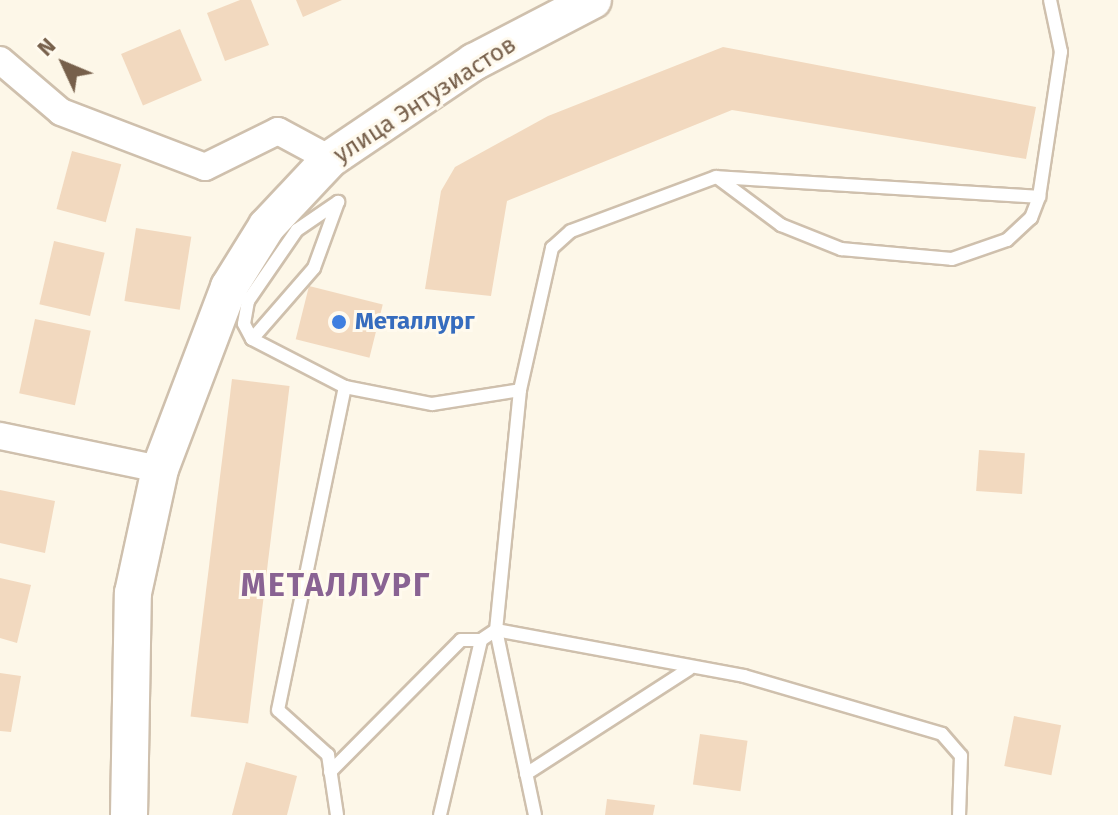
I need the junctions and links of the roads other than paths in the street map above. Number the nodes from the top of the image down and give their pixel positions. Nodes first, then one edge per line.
1 (593, 0) edge
2 (1050, 0) edge
3 (0, 60) edge
4 (330, 159) junction
5 (716, 177) junction
6 (1039, 197) junction
7 (238, 294) junction
8 (252, 339) junction
9 (345, 387) junction
10 (520, 390) junction
11 (0, 436) edge
12 (160, 469) junction
13 (496, 630) junction
14 (481, 640) junction
15 (689, 669) junction
16 (330, 772) junction
17 (526, 774) junction
18 (129, 815) edge
19 (337, 815) edge
20 (440, 815) edge
21 (535, 815) edge
22 (959, 815) edge

1 - 4 street, улица Энтузиастов
2 - 6 lane
3 - 4 street
4 - 7 street, улица Энтузиастов
5 - 6 lane
5 - 6 lane
5 - 10 lane
7 - 8 lane
7 - 8 lane
7 - 12 street, улица Энтузиастов
8 - 9 lane
9 - 10 lane
9 - 16 lane
10 - 13 lane
11 - 12 street
12 - 18 street, улица Энтузиастов
13 - 14 lane
13 - 15 lane
13 - 17 lane
14 - 16 lane
14 - 20 lane
15 - 17 lane
15 - 22 lane
16 - 19 lane
17 - 21 lane

